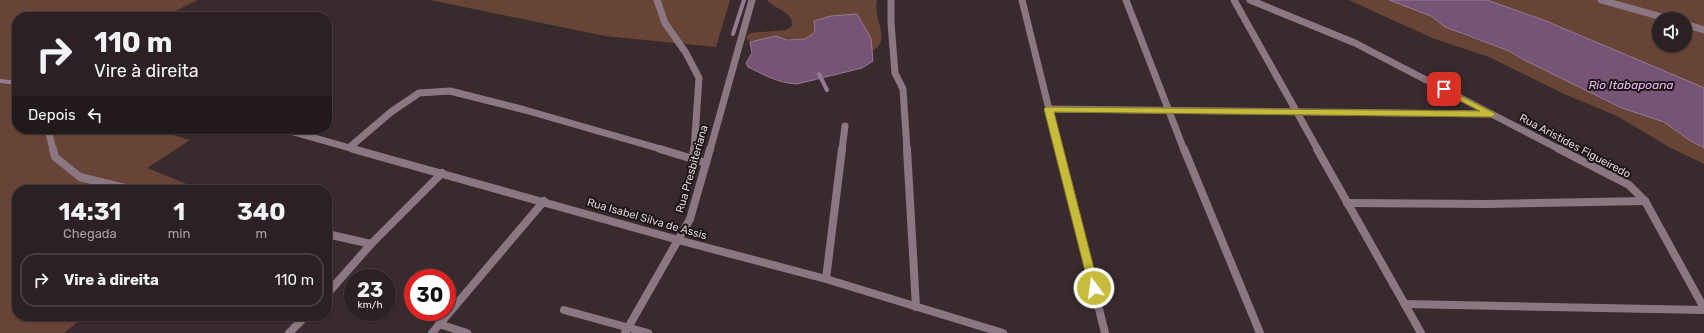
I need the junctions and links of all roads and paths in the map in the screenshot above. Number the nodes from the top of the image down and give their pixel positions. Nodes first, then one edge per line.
1 (657, 0) edge
2 (752, 0) edge
3 (891, 0) edge
4 (1022, 0) edge
5 (1126, 0) edge
6 (1234, 0) edge
7 (1250, 0) edge
8 (1602, 0) edge
9 (1652, 14) edge
10 (1692, 26) edge
11 (1704, 30) edge
12 (1049, 109) junction
13 (1168, 110) junction
14 (1296, 112) junction
15 (1492, 114) junction
16 (845, 126) dead end
17 (48, 134) edge
18 (301, 134) edge
19 (350, 148) junction
20 (693, 158) junction
21 (706, 163) junction
22 (442, 173) junction
23 (112, 185) edge
24 (1645, 200) junction
25 (544, 201) junction
26 (1347, 203) junction
27 (332, 235) edge
28 (678, 240) junction
29 (371, 244) junction
30 (826, 279) junction
31 (332, 288) edge
32 (1405, 304) junction
33 (916, 306) junction
34 (1704, 309) edge
35 (564, 310) dead end
36 (301, 321) edge
37 (439, 324) junction
38 (626, 330) edge
39 (289, 333) edge
40 (432, 333) edge
41 (467, 333) edge
42 (648, 333) edge
43 (1003, 333) edge
44 (1105, 333) edge
45 (1260, 333) edge
46 (1421, 333) edge

1 - 20 street
2 - 21 street, Rua Presbiteriana
3 - 33 street
4 - 12 street
5 - 13 street
6 - 14 street
7 - 15 street, Rua Aristides Figueiredo
8 - 9 street
10 - 11 street
12 - 13 street
12 - 44 street
13 - 14 street
13 - 45 street
14 - 15 street
14 - 26 street
15 - 24 street, Rua Aristides Figueiredo
16 - 30 street
17 - 23 street
18 - 19 street, Rua Isabel Silva de Assis
19 - 20 street
19 - 22 street, Rua Isabel Silva de Assis
20 - 21 street
21 - 28 street, Rua Presbiteriana
22 - 25 street, Rua Isabel Silva de Assis
22 - 29 street
24 - 26 street
24 - 34 street, Rua Aristides Figueiredo
25 - 28 street, Rua Isabel Silva de Assis
25 - 37 street
26 - 32 street
27 - 29 street
28 - 30 street, Rua Isabel Silva de Assis
28 - 38 street, Rua Presbiteriana
29 - 31 street
30 - 33 street, Rua Isabel Silva de Assis
32 - 34 street
32 - 46 street
33 - 43 street, Rua Isabel Silva de Assis
35 - 38 street
36 - 39 street
37 - 40 street
37 - 41 street
38 - 42 street

